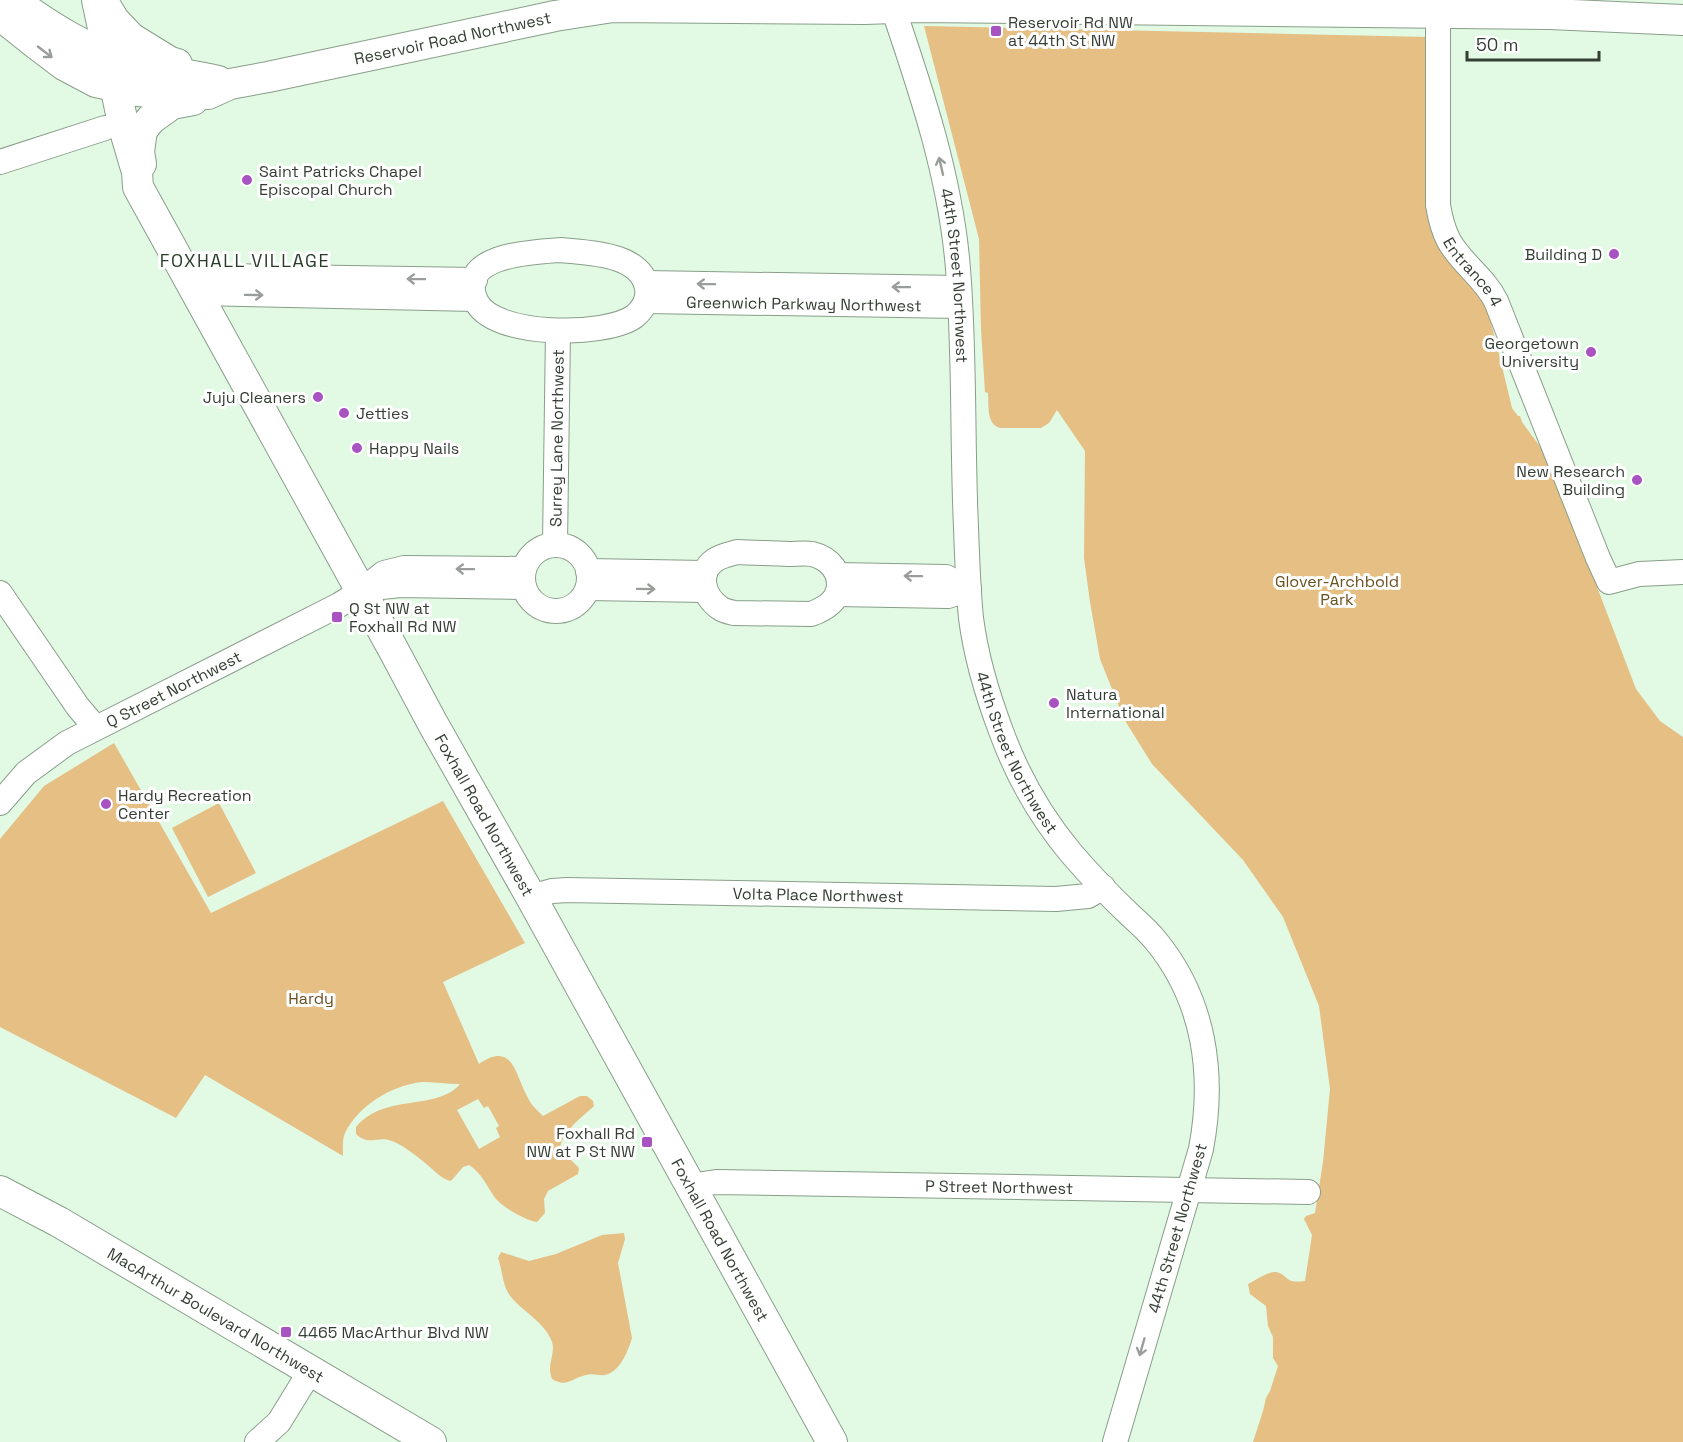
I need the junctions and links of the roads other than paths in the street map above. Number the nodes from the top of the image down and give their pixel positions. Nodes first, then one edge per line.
1 (13, 0) edge
2 (81, 0) edge
3 (97, 0) edge
4 (102, 0) edge
5 (652, 3) edge
6 (893, 8) junction
7 (1438, 14) junction
8 (0, 15) edge
9 (1683, 20) edge
10 (99, 51) junction
11 (106, 84) junction
12 (230, 84) junction
13 (105, 128) junction
14 (0, 162) edge
15 (138, 187) junction
16 (191, 286) junction
17 (475, 289) junction
18 (646, 292) junction
19 (960, 297) junction
20 (558, 331) junction
21 (555, 544) junction
22 (1683, 572) edge
23 (524, 578) junction
24 (588, 579) junction
25 (705, 581) junction
26 (838, 585) junction
27 (969, 589) junction
28 (361, 591) junction
29 (0, 593) edge
30 (96, 728) junction
31 (0, 803) edge
32 (1103, 887) junction
33 (531, 897) junction
34 (691, 1188) junction
35 (0, 1191) edge
36 (1189, 1191) junction
37 (1308, 1192) dead end
38 (311, 1370) junction
39 (257, 1442) edge
40 (431, 1442) edge
41 (832, 1442) edge
42 (1115, 1442) edge

1 - 10 main road, Reservoir Road Northwest
2 - 10 main road, Foxhall Road Northwest
3 - 10 main road, Foxhall Road Northwest
4 - 12 main road
5 - 6 main road, Reservoir Road Northwest
5 - 12 main road, Reservoir Road Northwest
6 - 7 main road, Reservoir Road Northwest
19 -> 6 street, 44th Street Northwest
7 - 9 main road, Reservoir Road Northwest
7 - 22 street, Entrance 4
8 -> 11 main road, Reservoir Road Northwest
10 - 11 main road, Foxhall Road Northwest
10 - 12 main road, Reservoir Road Northwest
11 - 12 main road, Reservoir Road Northwest
11 - 13 main road, Foxhall Road Northwest
11 - 15 main road, Foxhall Road Northwest
12 - 15 main road
13 - 14 street
13 - 15 main road, Foxhall Road Northwest
15 - 16 main road, Foxhall Road Northwest
16 - 17 street
16 - 28 main road, Foxhall Road Northwest
17 - 18 street
17 - 20 street
18 - 19 street, Greenwich Parkway Northwest
18 - 20 street
19 - 27 street, 44th Street Northwest
20 - 21 street, Surrey Lane Northwest
21 - 23 street
21 - 24 street
23 - 24 street
23 - 28 street, Q Street Northwest
24 - 25 street
25 - 26 street
25 - 26 street
26 - 27 street
27 - 32 street, 44th Street Northwest
28 - 30 street, Q Street Northwest
28 - 33 main road, Foxhall Road Northwest
29 - 30 street
30 - 31 street, Q Street Northwest
32 - 33 street, Volta Place Northwest
32 - 36 street, 44th Street Northwest
33 - 34 main road, Foxhall Road Northwest
34 - 36 street, P Street Northwest
34 - 41 main road, Foxhall Road Northwest
35 - 38 main road, MacArthur Boulevard Northwest
36 - 37 street, P Street Northwest
36 -> 42 street, 44th Street Northwest
38 - 39 street
38 - 40 main road, MacArthur Boulevard Northwest

